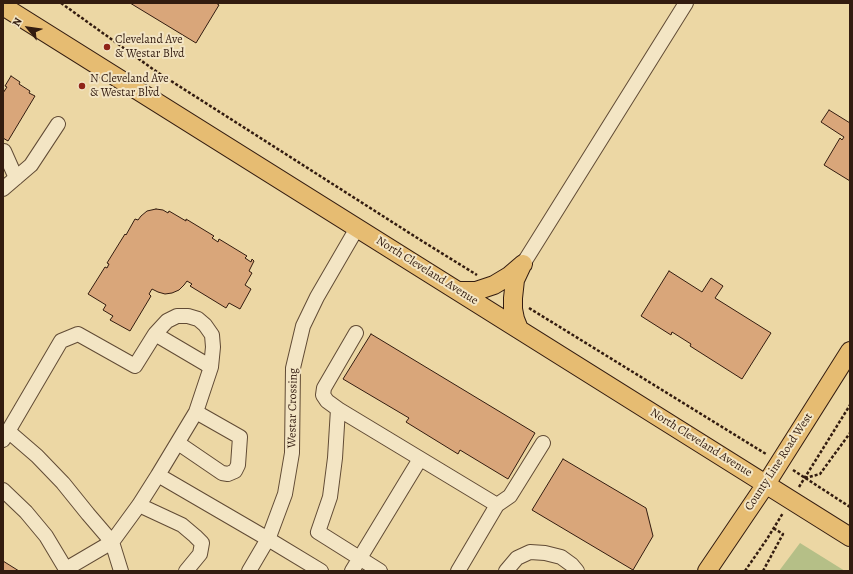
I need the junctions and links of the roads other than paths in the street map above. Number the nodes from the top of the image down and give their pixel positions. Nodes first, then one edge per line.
1 (686, 3) edge
2 (3, 6) edge
3 (58, 124) dead end
4 (4, 151) edge
5 (16, 178) junction
6 (3, 189) edge
7 (357, 228) junction
8 (522, 264) junction
9 (459, 291) junction
10 (519, 329) junction
11 (356, 333) dead end
12 (155, 334) junction
13 (850, 351) edge
14 (211, 367) junction
15 (338, 409) junction
16 (196, 412) junction
17 (6, 435) edge
18 (178, 443) junction
19 (543, 443) dead end
20 (420, 459) junction
21 (158, 475) junction
22 (766, 484) junction
23 (3, 490) edge
24 (139, 505) junction
25 (497, 505) junction
26 (850, 537) edge
27 (268, 539) junction
28 (112, 542) junction
29 (359, 558) junction
30 (67, 570) edge
31 (121, 571) edge
32 (186, 571) edge
33 (249, 571) edge
34 (321, 571) edge
35 (352, 571) edge
36 (380, 571) edge
37 (458, 571) edge
38 (506, 571) edge
39 (577, 571) edge
40 (707, 571) edge

1 - 8 street
2 - 7 main road, North Cleveland Avenue
3 - 5 street
4 - 5 street
5 - 6 street
7 - 9 main road, North Cleveland Avenue
7 - 27 street, Westar Crossing
8 - 9 main road
8 - 10 main road
9 - 10 main road, North Cleveland Avenue
10 - 22 main road, North Cleveland Avenue
11 - 15 street
12 - 14 street
12 - 14 street
12 - 17 street
13 - 22 main road, County Line Road West
14 - 16 street
15 - 20 street
15 - 29 street
16 - 18 street
16 - 18 street
17 - 28 street
18 - 21 street
19 - 25 street
20 - 25 street
20 - 29 street
21 - 24 street
21 - 27 street
22 - 26 main road, North Cleveland Avenue
22 - 40 main road, County Line Road West
23 - 30 street
24 - 28 street
24 - 32 street
25 - 37 street
27 - 33 street, Westar Crossing
27 - 34 street
28 - 30 street
28 - 31 street
29 - 35 street
29 - 36 street
38 - 39 street

